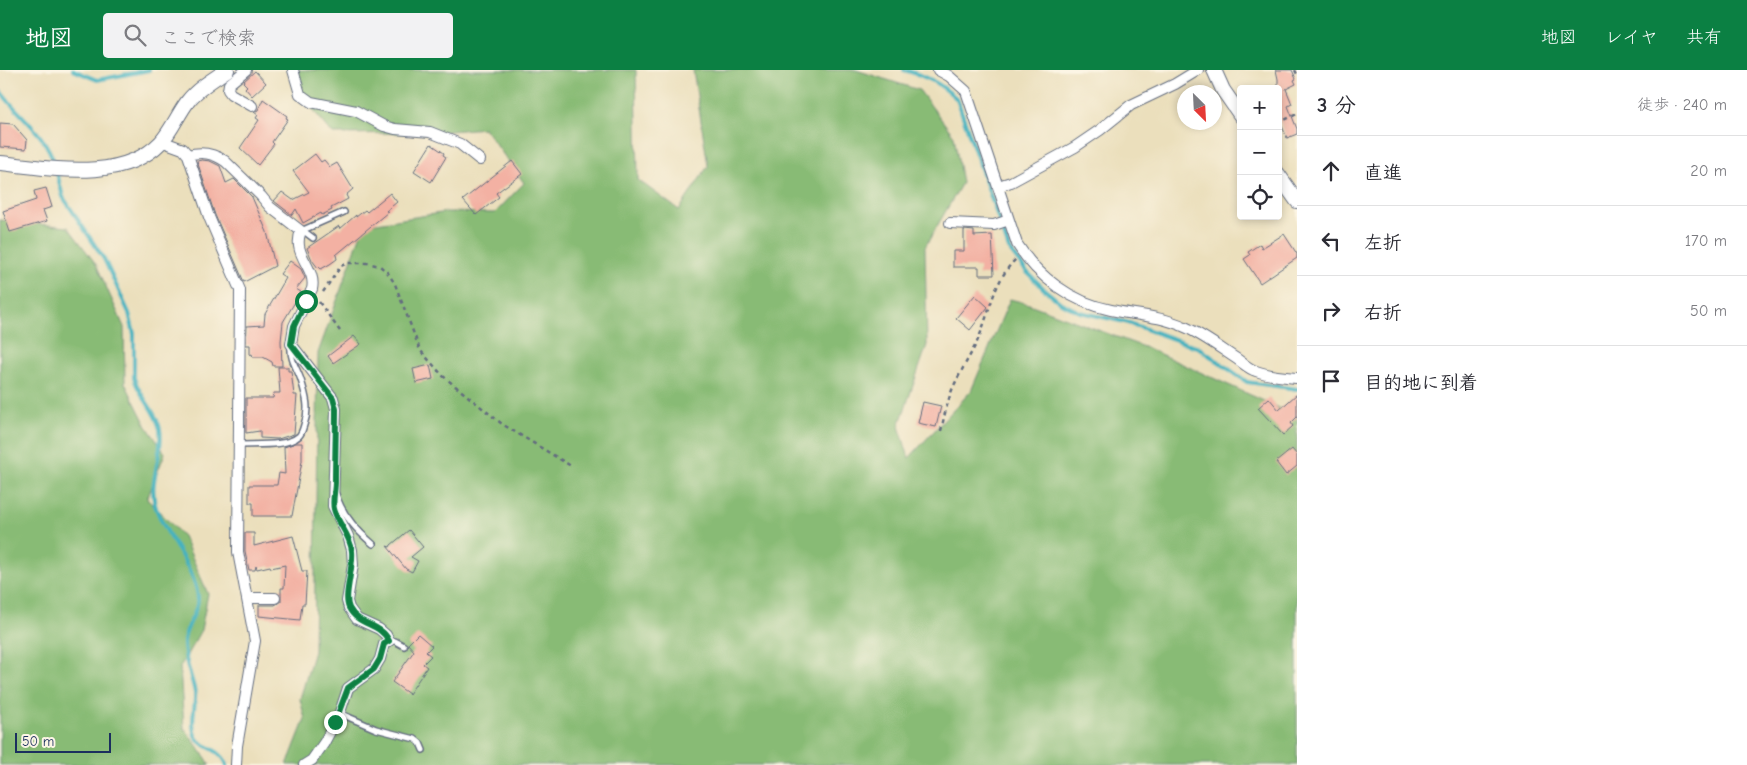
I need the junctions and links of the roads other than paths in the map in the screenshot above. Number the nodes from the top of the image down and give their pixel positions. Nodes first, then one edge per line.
1 (227, 70) edge
2 (246, 70) edge
3 (293, 70) edge
4 (938, 70) edge
5 (1198, 70) edge
6 (1214, 70) edge
7 (252, 106) dead end
8 (1237, 110) edge
9 (161, 141) junction
10 (188, 155) junction
11 (480, 160) dead end
12 (0, 163) edge
13 (1279, 175) edge
14 (998, 186) junction
15 (1297, 201) edge
16 (344, 212) dead end
17 (1008, 220) junction
18 (950, 223) dead end
19 (301, 231) junction
20 (313, 238) dead end
21 (291, 344) junction
22 (1297, 378) edge
23 (239, 445) junction
24 (335, 489) junction
25 (373, 544) dead end
26 (247, 598) junction
27 (275, 598) dead end
28 (389, 641) junction
29 (404, 646) dead end
30 (339, 713) junction
31 (423, 750) dead end
32 (236, 765) edge
33 (304, 765) edge

1 - 9 street
2 - 7 street
3 - 11 street
4 - 14 street
5 - 14 street
6 - 8 street
9 - 10 street
9 - 12 street
10 - 19 street
10 - 23 street
13 - 15 street
14 - 17 street
16 - 19 lane
17 - 18 street
17 - 22 street
19 - 20 lane
19 - 21 street
21 - 23 lane
21 - 24 street
23 - 26 street
24 - 25 lane
24 - 28 street
26 - 27 street
26 - 32 street
28 - 29 lane
28 - 30 street
30 - 31 lane
30 - 33 street

